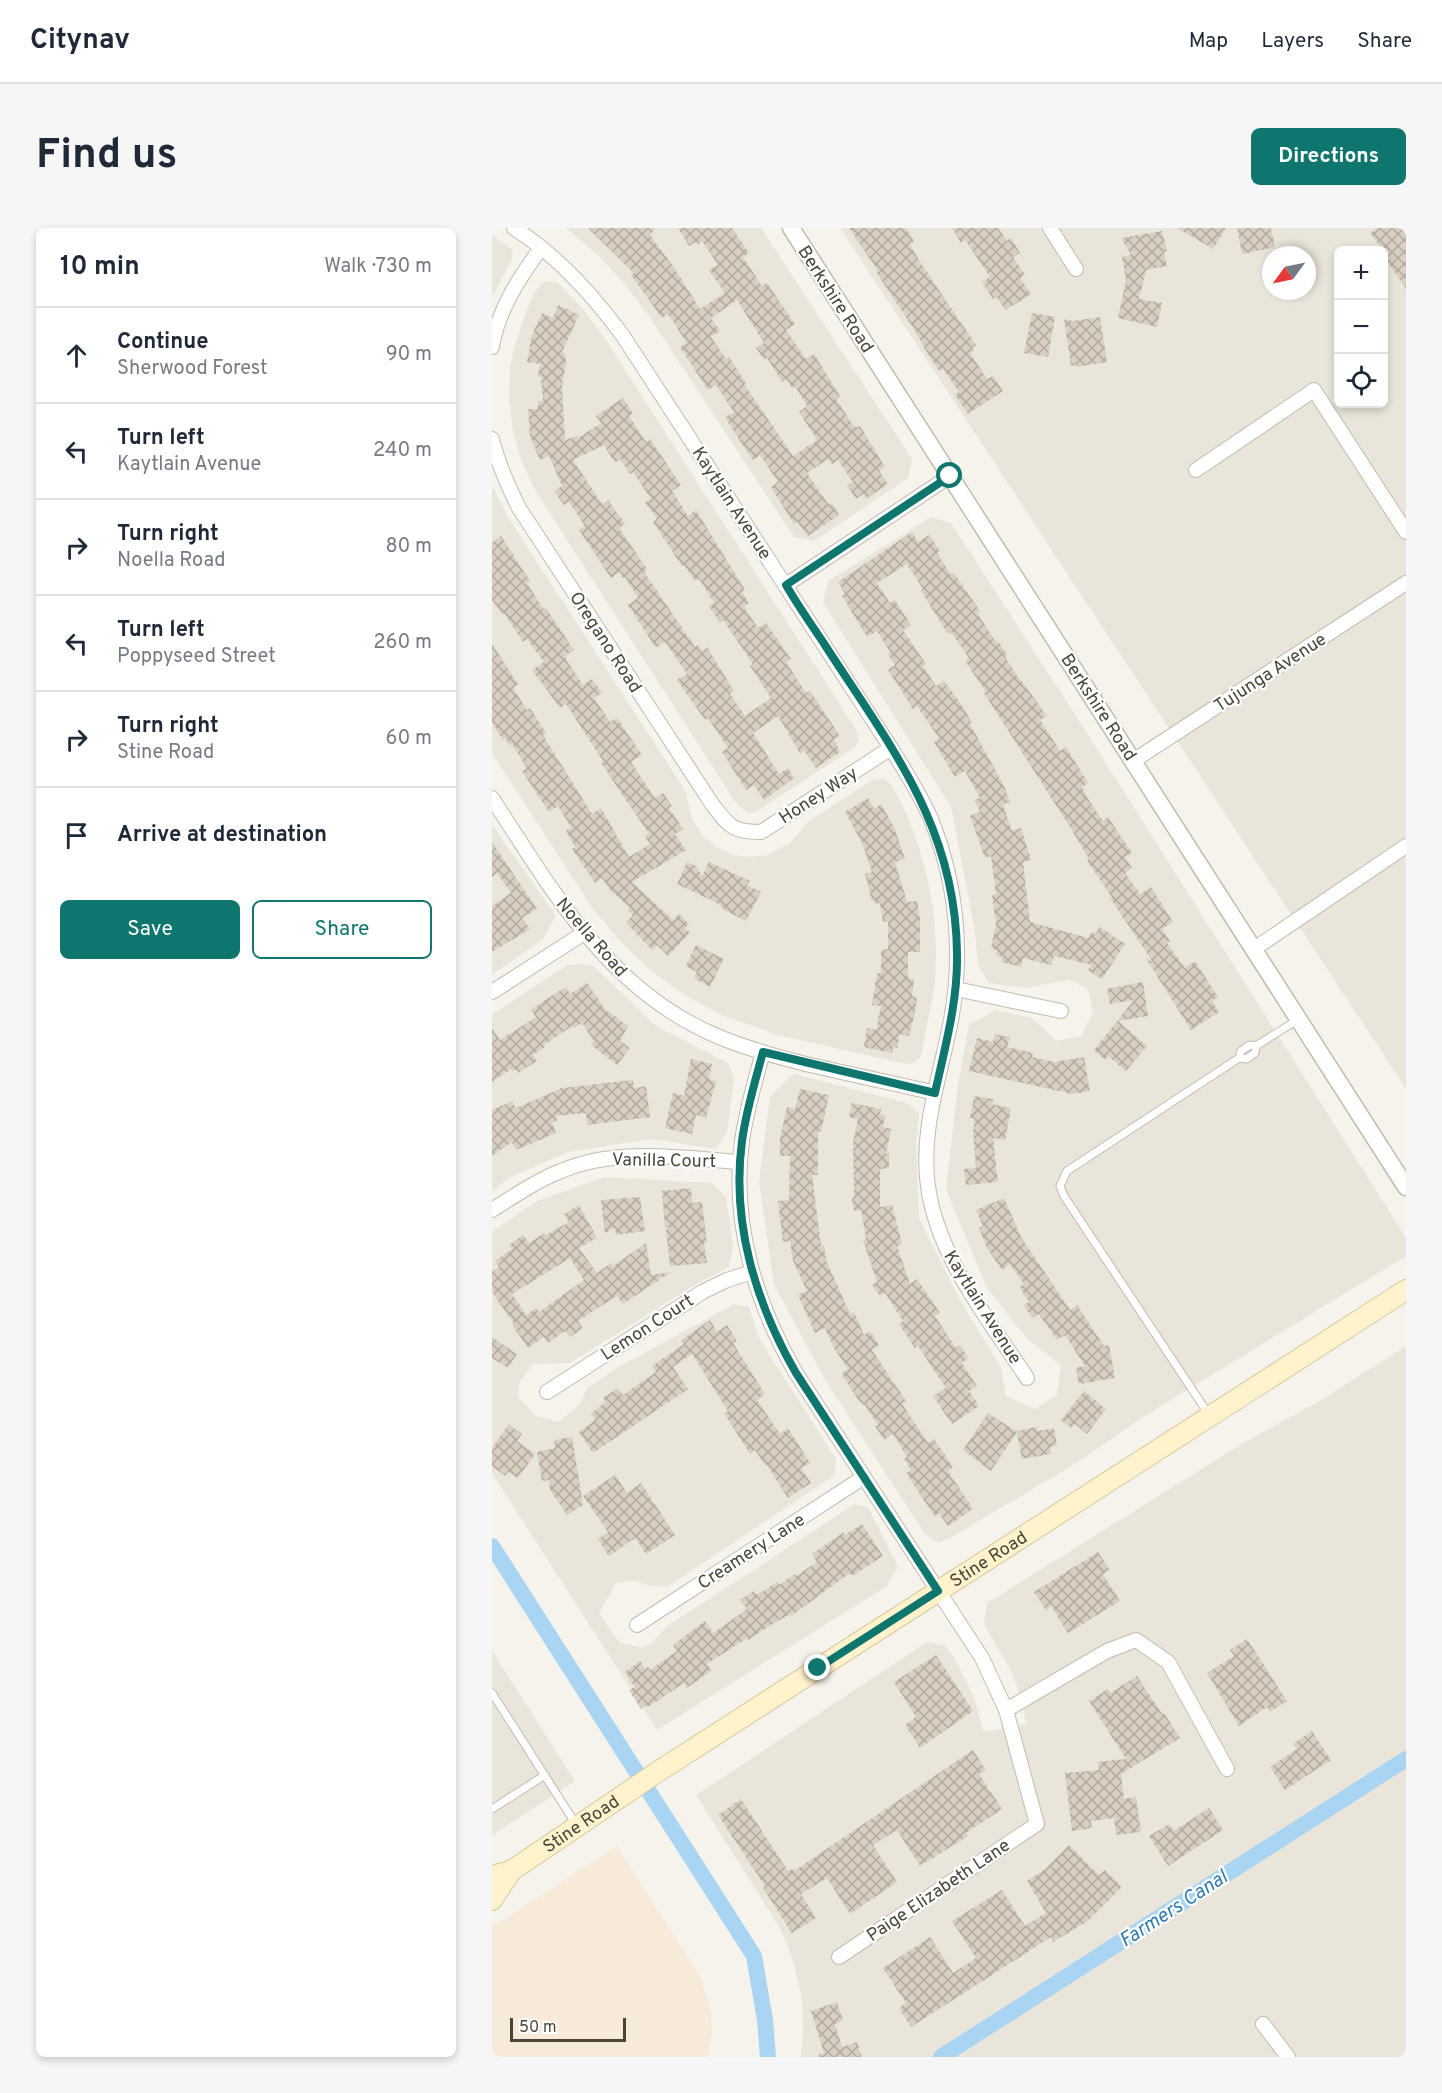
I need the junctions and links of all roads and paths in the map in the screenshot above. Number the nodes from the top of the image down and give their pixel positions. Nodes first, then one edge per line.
1 (514, 228) edge
2 (791, 228) edge
3 (1050, 228) edge
4 (541, 248) junction
5 (1076, 269) dead end
6 (492, 346) edge
7 (492, 439) edge
8 (1196, 470) dead end
9 (950, 476) junction
10 (1406, 532) edge
11 (1406, 583) edge
12 (786, 585) junction
13 (891, 748) junction
14 (1133, 761) junction
15 (492, 798) edge
16 (741, 832) joint
17 (1406, 846) edge
18 (585, 933) junction
19 (1254, 949) junction
20 (956, 989) junction
21 (492, 992) edge
22 (1061, 1011) dead end
23 (1299, 1018) junction
24 (763, 1052) junction
25 (935, 1093) junction
26 (740, 1162) junction
27 (1406, 1187) edge
28 (492, 1210) edge
29 (752, 1272) junction
30 (1406, 1290) edge
31 (1027, 1378) dead end
32 (547, 1392) dead end
33 (1209, 1415) junction
34 (864, 1477) junction
35 (938, 1591) junction
36 (637, 1626) dead end
37 (492, 1693) edge
38 (1006, 1710) junction
39 (1227, 1769) dead end
40 (545, 1775) junction
41 (492, 1809) edge
42 (578, 1825) junction
43 (501, 1874) edge
44 (492, 1900) edge
45 (839, 1957) dead end
46 (1263, 2024) dead end
47 (1288, 2057) edge

1 - 4 street, Kaytlain Avenue
2 - 9 street, Berkshire Road
3 - 5 street
4 - 6 street
4 - 12 street, Kaytlain Avenue
7 - 16 street, Oregano Road
8 - 10 street
9 - 12 street
9 - 14 street, Berkshire Road
11 - 14 street, Tujunga Avenue
12 - 13 street, Kaytlain Avenue
13 - 16 street, Honey Way
13 - 20 street, Kaytlain Avenue
14 - 19 street, Berkshire Road
15 - 18 street, Noella Road
17 - 19 street
18 - 21 street
18 - 24 street, Noella Road
19 - 23 street, Berkshire Road
20 - 22 street
20 - 25 street, Kaytlain Avenue
23 - 27 street, Berkshire Road
23 - 33 lane
24 - 25 street, Noella Road
24 - 26 street
25 - 31 street, Kaytlain Avenue
26 - 28 street, Vanilla Court
26 - 29 street
29 - 32 street, Lemon Court
29 - 34 street
30 - 33 main road, Stine Road
33 - 35 main road, Stine Road
34 - 35 street
34 - 36 street, Creamery Lane
35 - 38 street
35 - 42 main road, Stine Road
37 - 40 lane
38 - 39 street
38 - 45 street, Paige Elizabeth Lane
40 - 41 lane
40 - 42 lane
42 - 43 main road, Stine Road
43 - 44 main road, Stine Road
46 - 47 street

